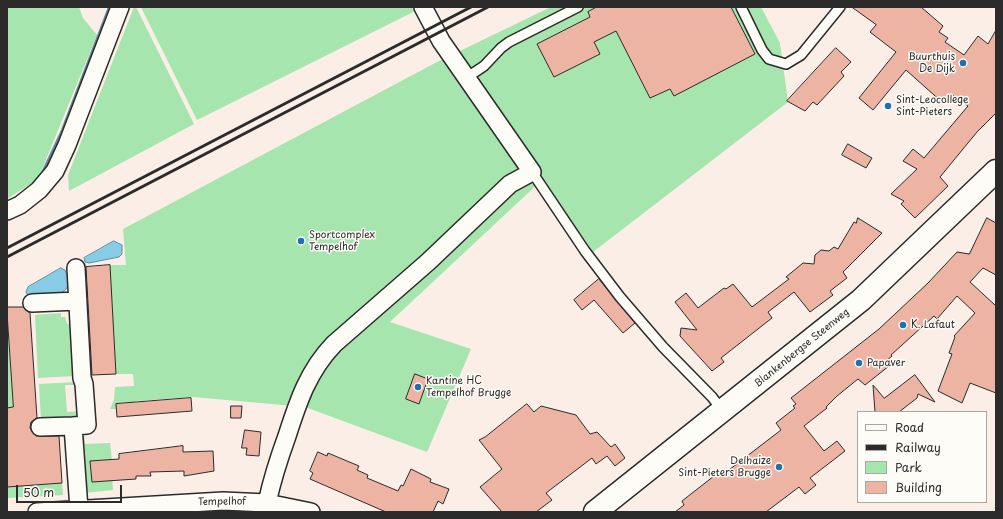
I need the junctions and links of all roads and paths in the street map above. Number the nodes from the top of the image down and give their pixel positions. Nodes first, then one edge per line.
1 (120, 7) edge
2 (423, 7) edge
3 (578, 7) edge
4 (741, 7) edge
5 (840, 7) edge
6 (466, 78) junction
7 (996, 171) edge
8 (532, 172) junction
9 (7, 211) edge
10 (76, 268) dead end
11 (77, 302) junction
12 (32, 303) dead end
13 (723, 412) junction
14 (73, 426) junction
15 (40, 427) dead end
16 (261, 506) edge
17 (86, 510) edge
18 (37, 512) edge
19 (311, 512) edge
20 (595, 512) edge

1 - 9 street
2 - 6 street
3 - 6 lane
4 - 5 lane
6 - 8 street
7 - 13 main road, Blankenbergse Steenweg
8 - 13 lane
8 - 16 street
10 - 11 street
11 - 12 street
11 - 14 street
13 - 20 main road, Blankenbergse Steenweg
14 - 15 street
14 - 17 street
16 - 17 street, Tempelhof
16 - 19 street, Tempelhof
17 - 18 street, Tempelhof

